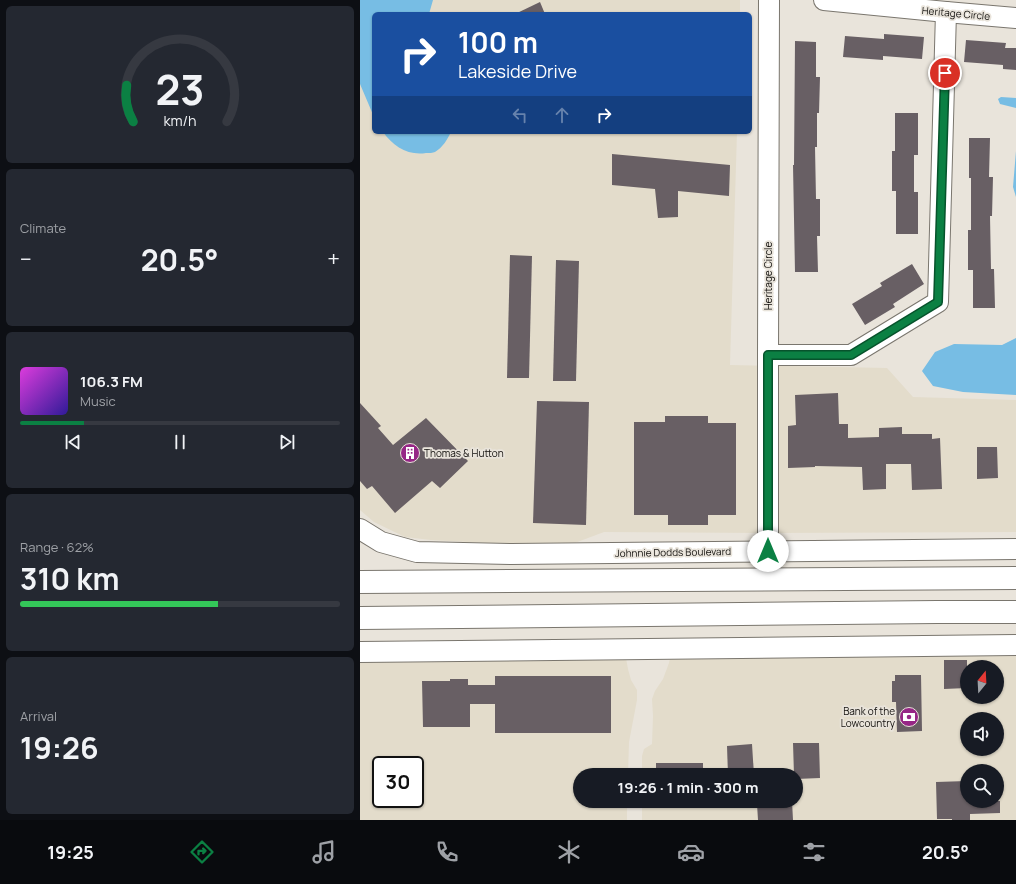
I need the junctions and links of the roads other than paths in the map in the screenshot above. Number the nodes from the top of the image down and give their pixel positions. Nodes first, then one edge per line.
1 (769, 0) edge
2 (824, 0) edge
3 (946, 12) junction
4 (1016, 18) edge
5 (768, 355) junction
6 (360, 529) edge
7 (1016, 549) edge
8 (768, 551) junction
9 (1016, 578) edge
10 (360, 582) edge
11 (1016, 612) edge
12 (360, 618) edge
13 (1016, 644) edge
14 (360, 652) edge

1 - 5 street, Heritage Circle
2 - 3 street, Heritage Circle
3 - 4 street, Heritage Circle
3 - 5 street
5 - 8 street, Heritage Circle
6 - 8 street, Johnnie Dodds Boulevard
7 - 8 street, Johnnie Dodds Boulevard
9 - 10 highway
11 - 12 highway
13 - 14 street

